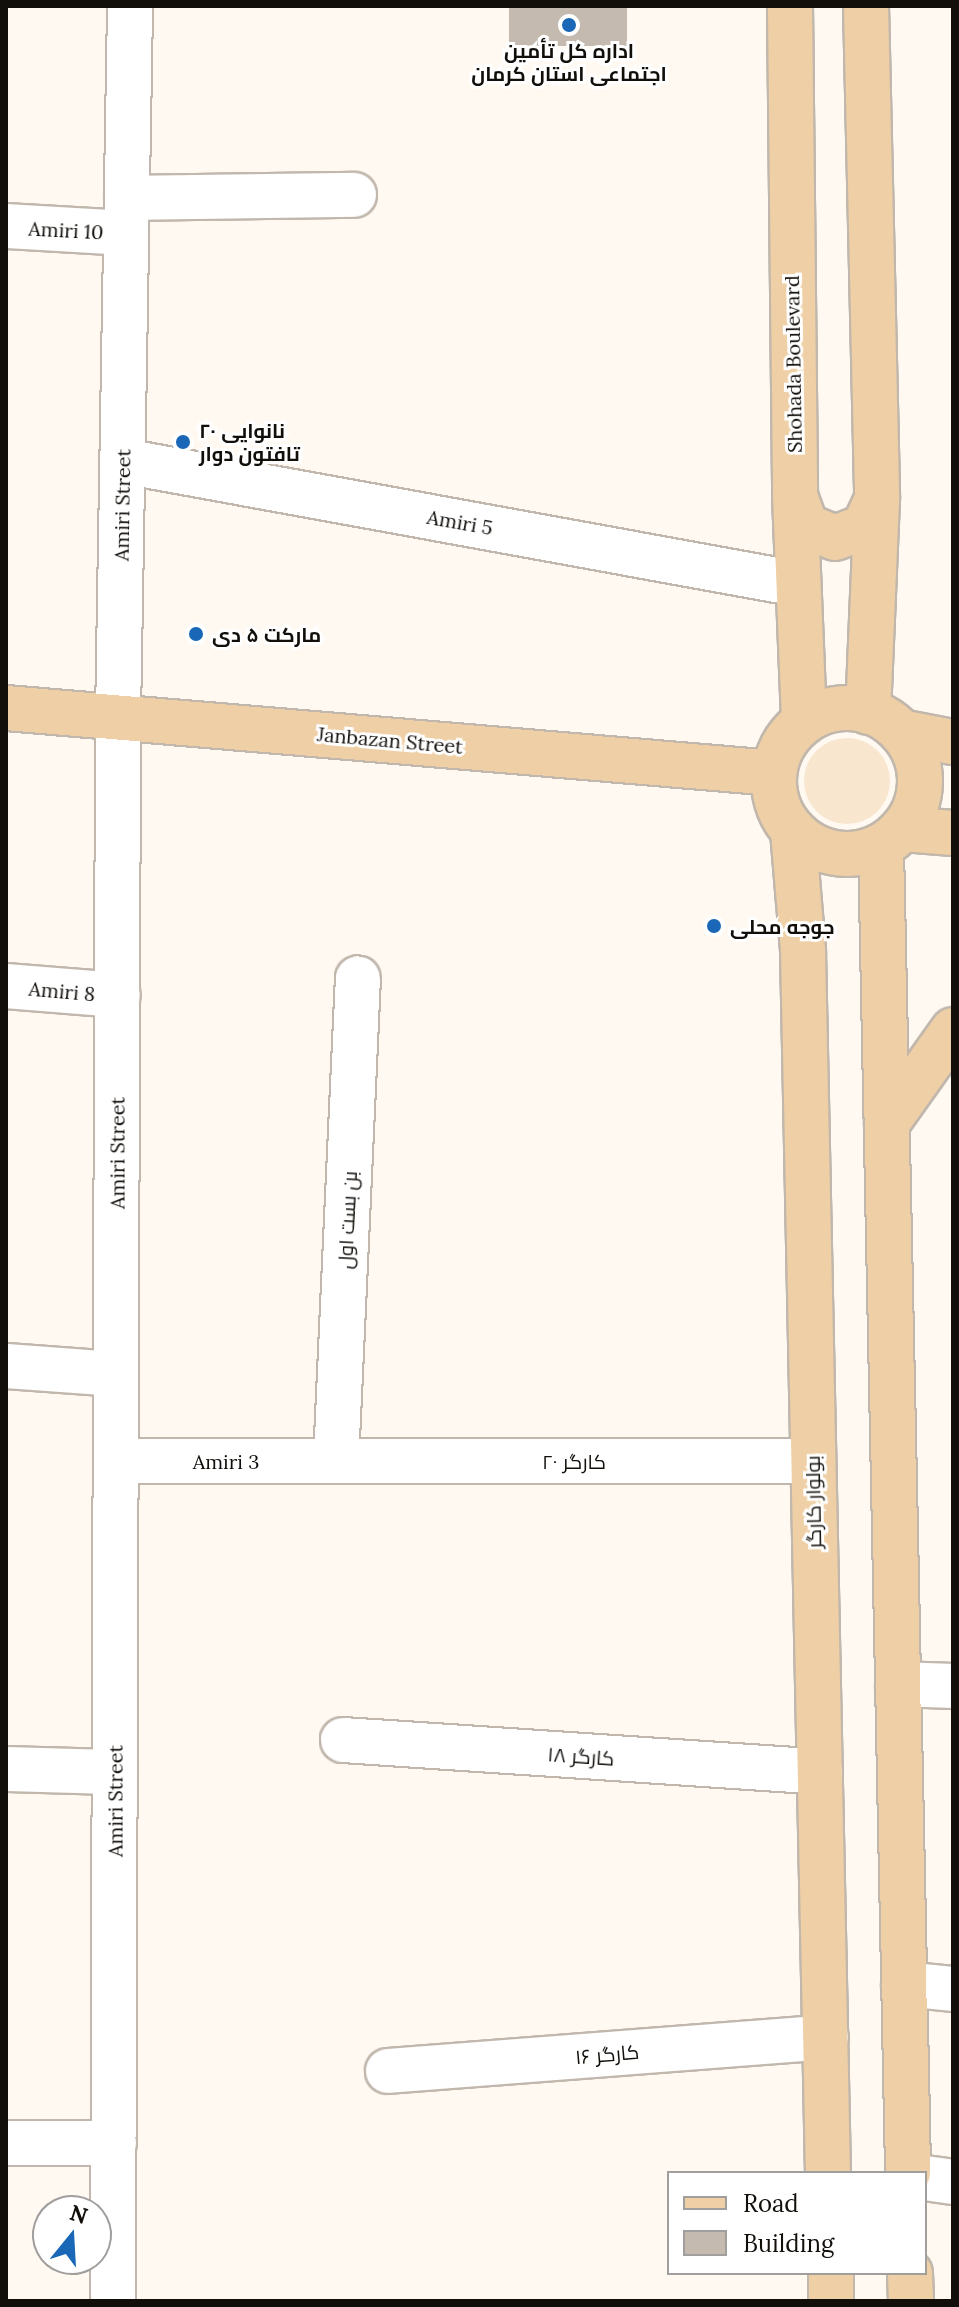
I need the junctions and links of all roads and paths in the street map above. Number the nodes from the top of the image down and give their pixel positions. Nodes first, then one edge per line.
1 (130, 6) edge
2 (790, 6) edge
3 (866, 6) edge
4 (354, 195) dead end
5 (126, 216) junction
6 (6, 226) edge
7 (123, 461) junction
8 (795, 496) junction
9 (877, 499) junction
10 (798, 584) junction
11 (6, 708) edge
12 (118, 717) junction
13 (804, 722) junction
14 (885, 722) junction
15 (953, 742) edge
16 (773, 773) junction
17 (793, 831) junction
18 (953, 833) edge
19 (892, 838) junction
20 (358, 979) dead end
21 (6, 986) edge
22 (118, 995) junction
23 (953, 1030) edge
24 (887, 1123) junction
25 (6, 1366) edge
26 (116, 1374) junction
27 (116, 1461) junction
28 (336, 1461) junction
29 (812, 1461) junction
30 (898, 1684) junction
31 (953, 1686) edge
32 (343, 1740) dead end
33 (6, 1769) edge
34 (115, 1772) junction
35 (820, 1772) junction
36 (904, 1984) junction
37 (953, 1989) edge
38 (826, 2037) junction
39 (388, 2071) dead end
40 (6, 2143) edge
41 (114, 2143) junction
42 (828, 2171) edge
43 (908, 2171) edge
44 (927, 2178) edge
45 (953, 2182) edge
46 (831, 2275) edge
47 (910, 2275) edge
48 (113, 2301) edge
49 (831, 2301) edge
50 (911, 2301) edge

1 - 5 street, Amiri Street
2 - 8 main road, Shohada Boulevard
3 - 9 main road
4 - 5 street, Amiri 10
5 - 6 street, Amiri 10
5 - 7 street, Amiri Street
7 - 10 street, Amiri 5
7 - 12 street, Amiri Street
8 - 9 main road
8 - 10 main road, Shohada Boulevard
9 - 14 main road
10 - 13 main road, Shohada Boulevard
11 - 12 main road, Janbazan Street
12 - 16 main road, Janbazan Street
12 - 22 street, Amiri Street
13 - 14 main road
13 - 16 main road
14 - 15 main road
14 - 19 main road
16 - 17 main road
17 - 19 main road
17 - 29 main road, بولوار کارگر
18 - 19 main road
19 - 24 main road
20 - 28 street, بن بست اول
21 - 22 street, Amiri 8
22 - 26 street, Amiri Street
23 - 24 main road
24 - 30 main road
25 - 26 street
26 - 27 street, Amiri Street
27 - 28 street, Amiri 3
27 - 34 street, Amiri Street
28 - 29 street, کارگر ۲۰
29 - 35 main road, بولوار کارگر
30 - 31 street
30 - 36 main road
32 - 35 street, کارگر ۱۸
33 - 34 street
34 - 41 street, Amiri Street
35 - 38 main road, بولوار کارگر
36 - 37 street
36 - 43 main road
38 - 39 street, کارگر ۱۶
38 - 42 main road, بولوار کارگر
40 - 41 street
41 - 48 street, Amiri Street
44 - 45 street
46 - 49 main road
47 - 50 main road

